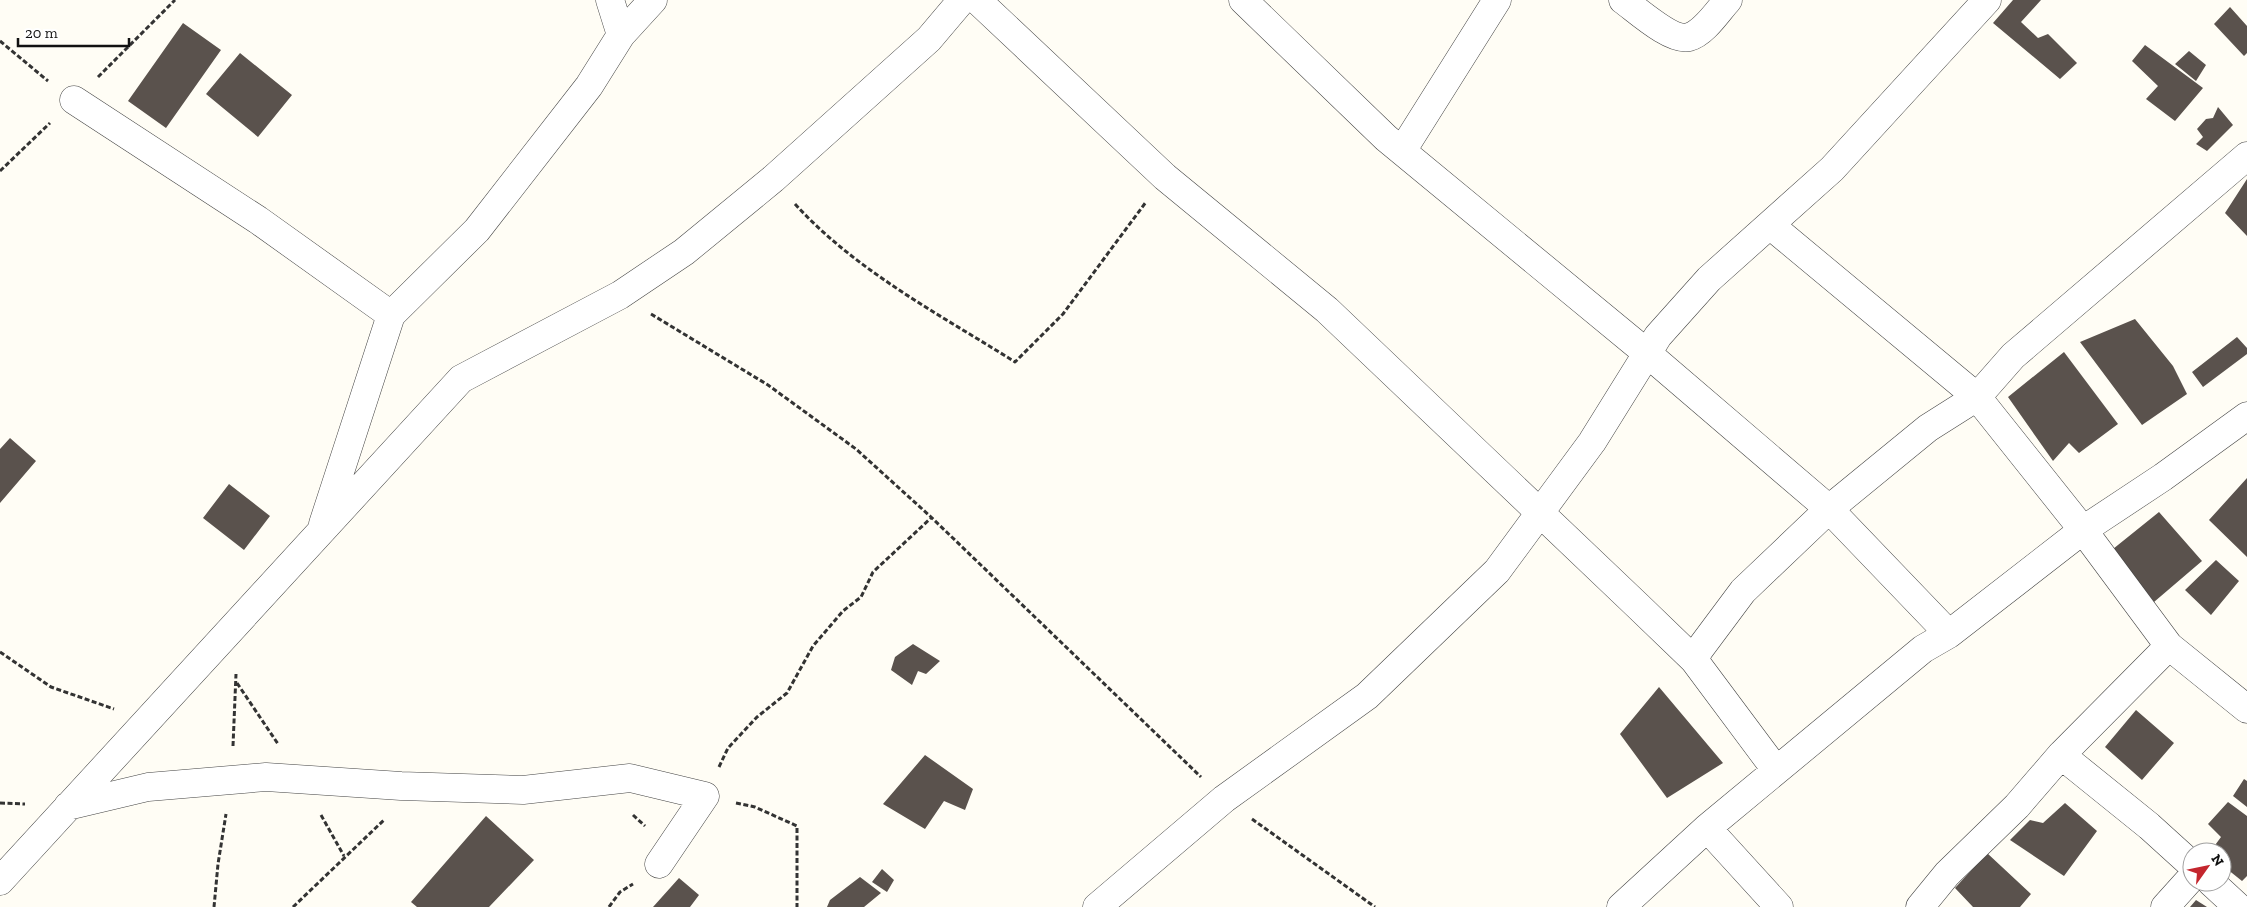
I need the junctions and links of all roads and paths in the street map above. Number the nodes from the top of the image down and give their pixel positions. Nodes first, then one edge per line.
1 (175, 0) edge
2 (610, 0) edge
3 (653, 0) edge
4 (962, 0) edge
5 (977, 0) edge
6 (1243, 0) edge
7 (1497, 0) edge
8 (1623, 0) edge
9 (1728, 0) edge
10 (1987, 0) edge
11 (620, 35) junction
12 (0, 41) edge
13 (74, 100) junction
14 (1402, 152) junction
15 (2247, 156) edge
16 (0, 171) edge
17 (1165, 177) junction
18 (773, 179) junction
19 (1770, 225) junction
20 (620, 295) junction
21 (391, 315) junction
22 (1648, 354) junction
23 (1977, 397) junction
24 (2247, 416) edge
25 (1829, 509) junction
26 (1539, 511) junction
27 (931, 517) junction
28 (2083, 530) junction
29 (320, 532) junction
30 (1949, 634) junction
31 (2169, 646) junction
32 (0, 652) edge
33 (1694, 660) junction
34 (236, 682) dead end
35 (2247, 709) edge
36 (147, 720) junction
37 (2061, 755) junction
38 (1776, 770) junction
39 (302, 780) junction
40 (421, 787) junction
41 (705, 796) junction
42 (1224, 798) junction
43 (68, 806) junction
44 (1707, 828) junction
45 (344, 856) junction
46 (2182, 856) edge
47 (659, 864) dead end
48 (0, 881) edge
49 (2182, 888) edge
50 (2222, 892) edge
51 (293, 907) edge
52 (797, 907) edge
53 (1097, 907) edge
54 (1375, 907) edge
55 (1621, 907) edge
56 (1779, 907) edge
57 (1920, 907) edge
58 (2165, 907) edge
59 (2238, 907) edge

1 - 13 path
2 - 11 street
3 - 11 street
4 - 18 street
5 - 17 street
6 - 14 street
7 - 14 street
8 - 9 street
10 - 19 street
11 - 21 street
12 - 13 path
13 - 16 path
13 - 21 street
14 - 22 street
15 - 23 street
17 - 18 path
17 - 26 street
18 - 20 street
19 - 22 street
19 - 23 street
20 - 27 path
20 - 29 street
21 - 29 street
22 - 25 street
22 - 26 street
23 - 25 street
23 - 28 street
24 - 28 street
25 - 30 street
25 - 33 street
26 - 33 street
26 - 42 street
27 - 41 path
27 - 42 path
28 - 30 street
28 - 31 street
29 - 36 street
30 - 38 street
31 - 35 street
31 - 37 street
32 - 36 path
33 - 38 street
34 - 39 path
36 - 43 street
37 - 46 street
37 - 57 street
38 - 44 street
39 - 40 street
39 - 43 street
39 - 45 path
40 - 41 street
40 - 45 path
41 - 47 street
41 - 52 path
42 - 53 street
42 - 54 path
43 - 48 street
44 - 55 street
44 - 56 street
45 - 51 path
49 - 58 street
50 - 59 street

